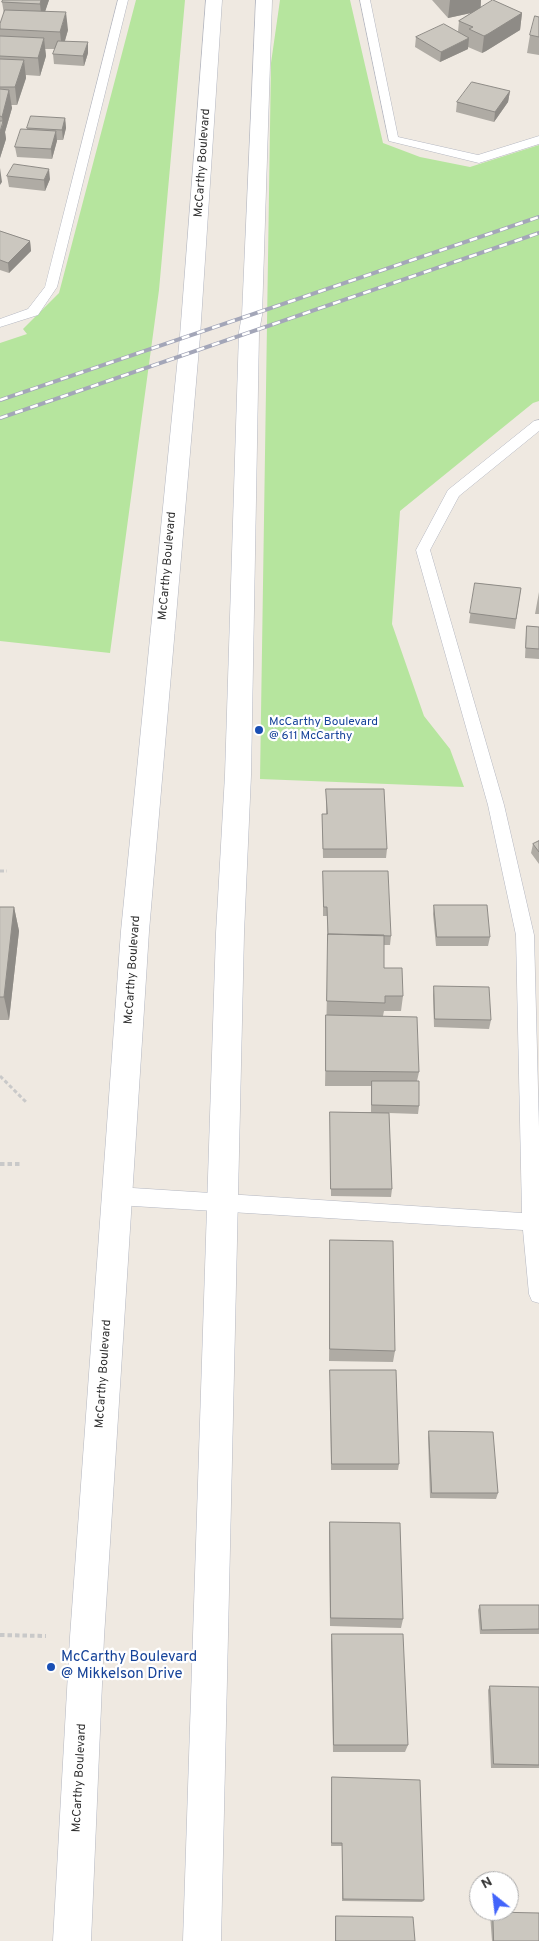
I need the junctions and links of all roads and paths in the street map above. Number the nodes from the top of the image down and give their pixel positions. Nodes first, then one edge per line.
1 (123, 0) edge
2 (214, 0) edge
3 (264, 0) edge
4 (365, 0) edge
5 (539, 140) edge
6 (0, 323) edge
7 (539, 424) edge
8 (0, 871) edge
9 (7, 871) dead end
10 (532, 932) edge
11 (0, 1076) edge
12 (27, 1103) dead end
13 (0, 1164) edge
14 (20, 1164) dead end
15 (117, 1196) junction
16 (222, 1203) junction
17 (532, 1222) junction
18 (539, 1294) edge
19 (0, 1635) edge
20 (87, 1637) junction
21 (72, 1941) edge
22 (202, 1941) edge

1 - 6 lane
2 - 15 main road, McCarthy Boulevard
3 - 16 main road
4 - 5 lane
7 - 10 lane
8 - 9 path
10 - 17 lane
11 - 12 path
13 - 14 path
15 - 16 lane
15 - 20 main road, McCarthy Boulevard
16 - 17 lane
16 - 22 main road
17 - 18 lane
19 - 20 path
20 - 21 main road, McCarthy Boulevard

